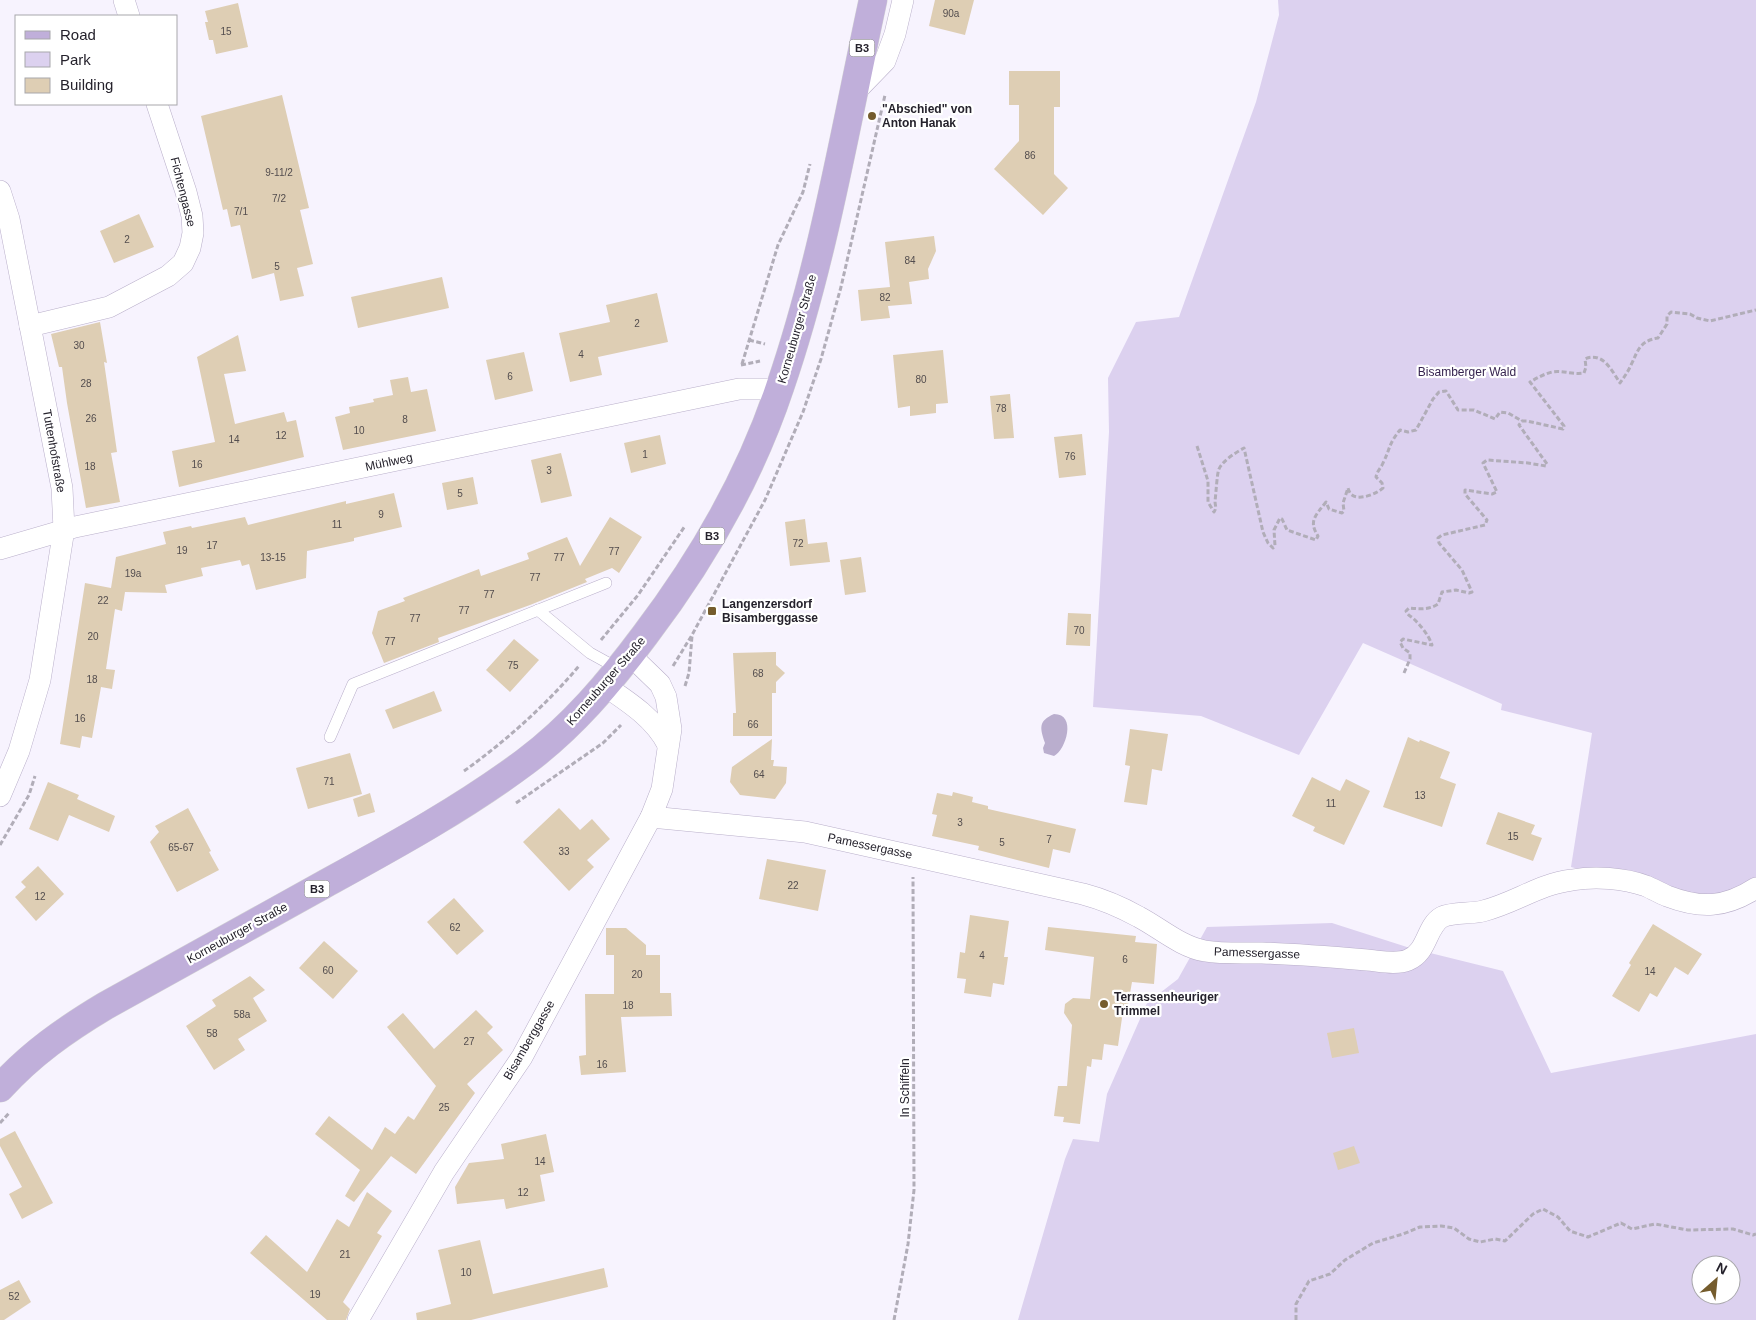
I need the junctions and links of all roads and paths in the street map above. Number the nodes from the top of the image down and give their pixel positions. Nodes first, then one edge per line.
1 (124, 0) edge
2 (872, 0) edge
3 (903, 0) edge
4 (129, 15) edge
5 (885, 61) junction
6 (852, 95) junction
7 (157, 105) edge
8 (813, 155) dead end
9 (0, 191) edge
10 (1756, 310) edge
11 (30, 326) junction
12 (750, 340) junction
13 (765, 344) dead end
14 (821, 359) dead end
15 (742, 365) dead end
16 (780, 389) junction
17 (1522, 421) junction
18 (1197, 446) dead end
19 (686, 524) dead end
20 (64, 529) junction
21 (0, 549) edge
22 (606, 583) dead end
23 (538, 610) junction
24 (692, 635) dead end
25 (590, 653) junction
26 (618, 670) junction
27 (1404, 673) dead end
28 (660, 684) junction
29 (330, 737) dead end
30 (668, 745) junction
31 (457, 776) dead end
32 (0, 796) edge
33 (651, 817) junction
34 (913, 855) junction
35 (1756, 888) edge
36 (0, 1088) edge
37 (1756, 1234) edge
38 (358, 1320) edge
39 (894, 1320) edge
40 (1296, 1320) edge

1 - 4 street
2 - 6 main road, Korneuburger Straße / B3
3 - 5 street
5 - 6 street
5 - 14 path
6 - 16 main road, Korneuburger Straße / B3
7 - 11 street, Fichtengasse
8 - 12 path
9 - 11 street, Tuttenhofstraße
10 - 17 path
11 - 20 street, Tuttenhofstraße
12 - 13 path
12 - 15 path
16 - 20 street, Mühlweg
16 - 26 main road, Korneuburger Straße / B3
17 - 18 path
17 - 27 path
19 - 25 path
20 - 21 street, Mühlweg
20 - 32 street, Tuttenhofstraße
22 - 23 lane
23 - 25 lane
23 - 29 lane
24 - 28 path
25 - 26 lane
25 - 31 path
26 - 28 street, Bisamberggasse
26 - 30 street
26 - 36 main road, Korneuburger Straße / B3
28 - 30 street, Bisamberggasse
30 - 33 street, Bisamberggasse
33 - 34 street, Pamessergasse
33 - 38 street, Bisamberggasse
34 - 35 street, Pamessergasse
34 - 39 path, In Schiffeln
37 - 40 path

